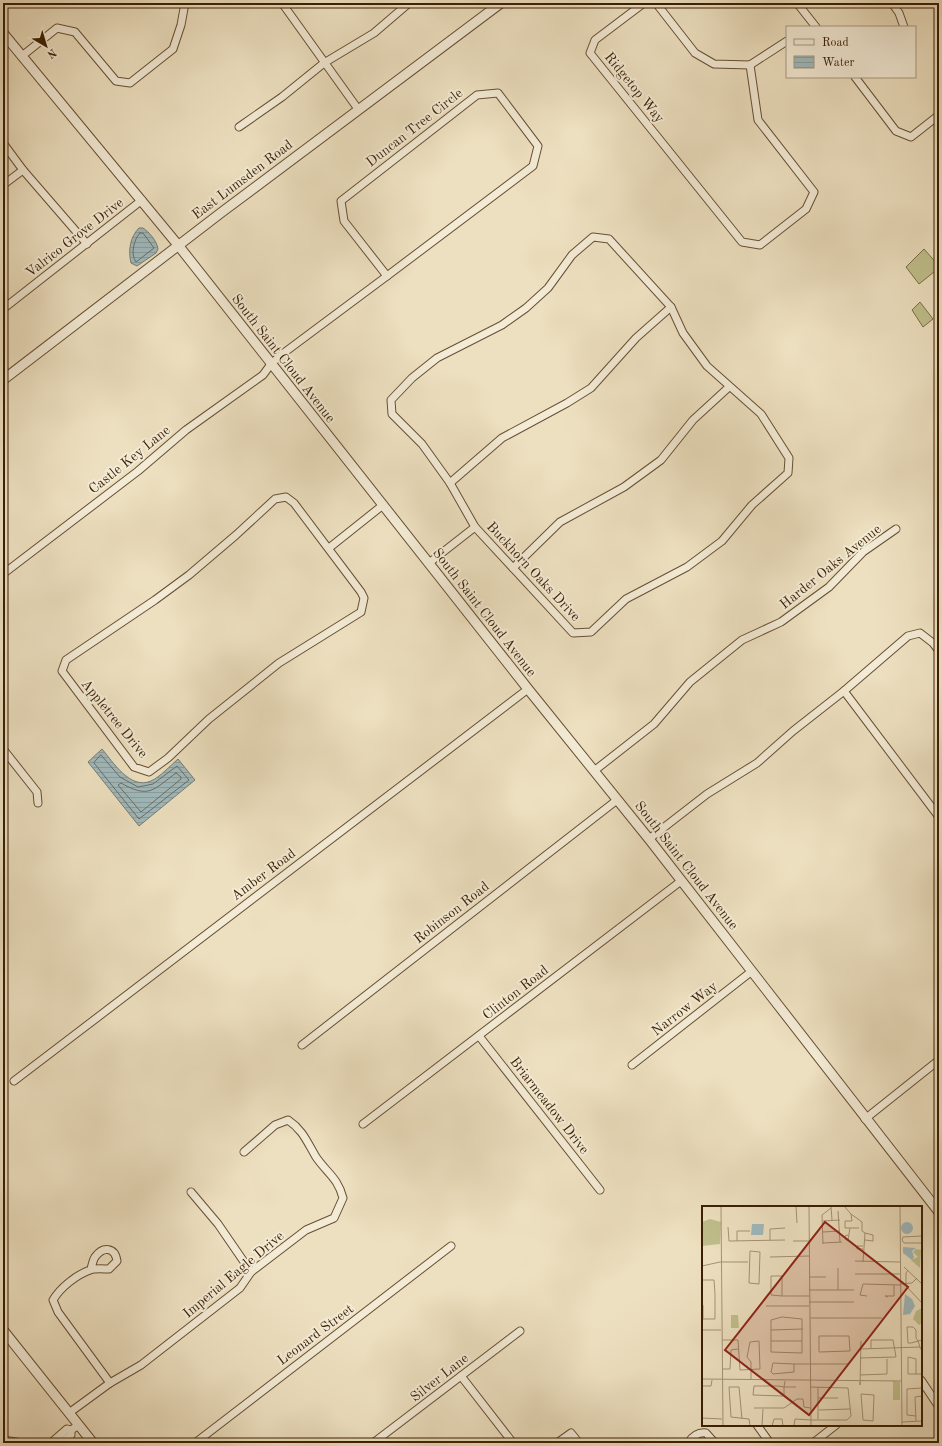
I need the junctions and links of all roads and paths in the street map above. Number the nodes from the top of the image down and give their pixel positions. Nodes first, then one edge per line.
1 (185, 3) edge
2 (282, 3) edge
3 (409, 3) edge
4 (501, 3) edge
5 (644, 3) edge
6 (656, 3) edge
7 (797, 3) edge
8 (892, 3) edge
9 (813, 26) edge
10 (904, 26) edge
11 (3, 33) edge
12 (786, 42) edge
13 (22, 56) junction
14 (324, 63) junction
15 (750, 65) junction
16 (856, 78) edge
17 (358, 109) junction
18 (939, 115) edge
19 (239, 127) dead end
20 (3, 143) edge
21 (23, 170) junction
22 (3, 185) edge
23 (142, 200) junction
24 (87, 244) junction
25 (178, 245) junction
26 (387, 276) junction
27 (670, 307) junction
28 (3, 309) edge
29 (271, 364) junction
30 (3, 380) edge
31 (729, 387) junction
32 (450, 483) junction
33 (383, 505) junction
34 (475, 528) junction
35 (896, 529) dead end
36 (329, 548) junction
37 (429, 563) junction
38 (513, 568) junction
39 (3, 574) edge
40 (939, 651) edge
41 (528, 689) junction
42 (844, 691) junction
43 (3, 749) edge
44 (594, 771) junction
45 (617, 800) junction
46 (38, 803) dead end
47 (939, 816) edge
48 (649, 839) junction
49 (681, 881) junction
50 (752, 971) junction
51 (479, 1036) junction
52 (302, 1045) dead end
53 (939, 1060) edge
54 (632, 1065) dead end
55 (14, 1081) dead end
56 (865, 1119) junction
57 (364, 1124) dead end
58 (244, 1152) dead end
59 (600, 1190) dead end
60 (191, 1192) dead end
61 (939, 1212) edge
62 (451, 1246) dead end
63 (91, 1269) dead end
64 (251, 1272) junction
65 (3, 1330) edge
66 (520, 1331) dead end
67 (461, 1376) junction
68 (110, 1382) junction
69 (922, 1382) edge
70 (939, 1407) edge
71 (70, 1413) junction
72 (757, 1426) edge
73 (835, 1426) edge
74 (75, 1427) junction
75 (3, 1440) edge
76 (22, 1443) edge
77 (51, 1443) edge
78 (61, 1443) edge
79 (93, 1443) edge
80 (195, 1443) edge
81 (373, 1443) edge
82 (513, 1443) edge
83 (558, 1443) edge
84 (579, 1443) edge
85 (688, 1443) edge
86 (715, 1443) edge
87 (770, 1443) edge
88 (813, 1443) edge

1 - 13 street
2 - 14 street
3 - 14 street
4 - 17 street, East Lumsden Road
5 - 15 street, Ridgetop Way
6 - 15 street
7 - 9 street
8 - 10 street
11 - 13 street, South Saint Cloud Avenue
12 - 15 street
13 - 23 street, South Saint Cloud Avenue
14 - 17 street
14 - 19 street
16 - 18 street
17 - 25 street, East Lumsden Road
20 - 21 street
21 - 22 street
21 - 24 street
23 - 24 street, Valrico Grove Drive
23 - 25 street, South Saint Cloud Avenue
24 - 28 street, Valrico Grove Drive
25 - 29 street, South Saint Cloud Avenue
25 - 30 street, East Lumsden Road
26 - 26 street, Duncan Tree Circle
26 - 29 street, Duncan Tree Circle
27 - 31 street, Buckhorn Oaks Drive
27 - 32 street
27 - 32 street, Buckhorn Oaks Drive
29 - 33 street, South Saint Cloud Avenue
29 - 39 street, Castle Key Lane
31 - 38 street
31 - 38 street, Buckhorn Oaks Drive
32 - 34 street, Buckhorn Oaks Drive
33 - 36 street
33 - 37 street, South Saint Cloud Avenue
34 - 37 street, Buckhorn Oaks Drive
34 - 38 street, Buckhorn Oaks Drive
35 - 44 street, Harder Oaks Avenue
36 - 36 street, Appletree Drive
37 - 41 street, South Saint Cloud Avenue
40 - 42 street
41 - 44 street, South Saint Cloud Avenue
41 - 55 street, Amber Road
42 - 47 street
42 - 48 street
43 - 46 street
44 - 45 street, South Saint Cloud Avenue
45 - 48 street, South Saint Cloud Avenue
45 - 52 street, Robinson Road
48 - 49 street, South Saint Cloud Avenue
49 - 50 street, South Saint Cloud Avenue
49 - 51 street, Clinton Road
50 - 54 street, Narrow Way
50 - 56 street, South Saint Cloud Avenue
51 - 57 street, Clinton Road
51 - 59 street, Briarmeadow Drive
53 - 56 street
56 - 61 street, South Saint Cloud Avenue
58 - 64 street, Imperial Eagle Drive
60 - 64 street
62 - 80 street, Leonard Street
63 - 68 street
64 - 68 street, Imperial Eagle Drive
65 - 71 street
66 - 67 street, Silver Lane
67 - 81 street, Silver Lane
67 - 82 street
68 - 71 street, Imperial Eagle Drive
69 - 70 street
71 - 74 street
72 - 87 street
73 - 88 street
74 - 77 street
74 - 78 street
74 - 79 street
75 - 76 street
83 - 84 street
85 - 86 street

